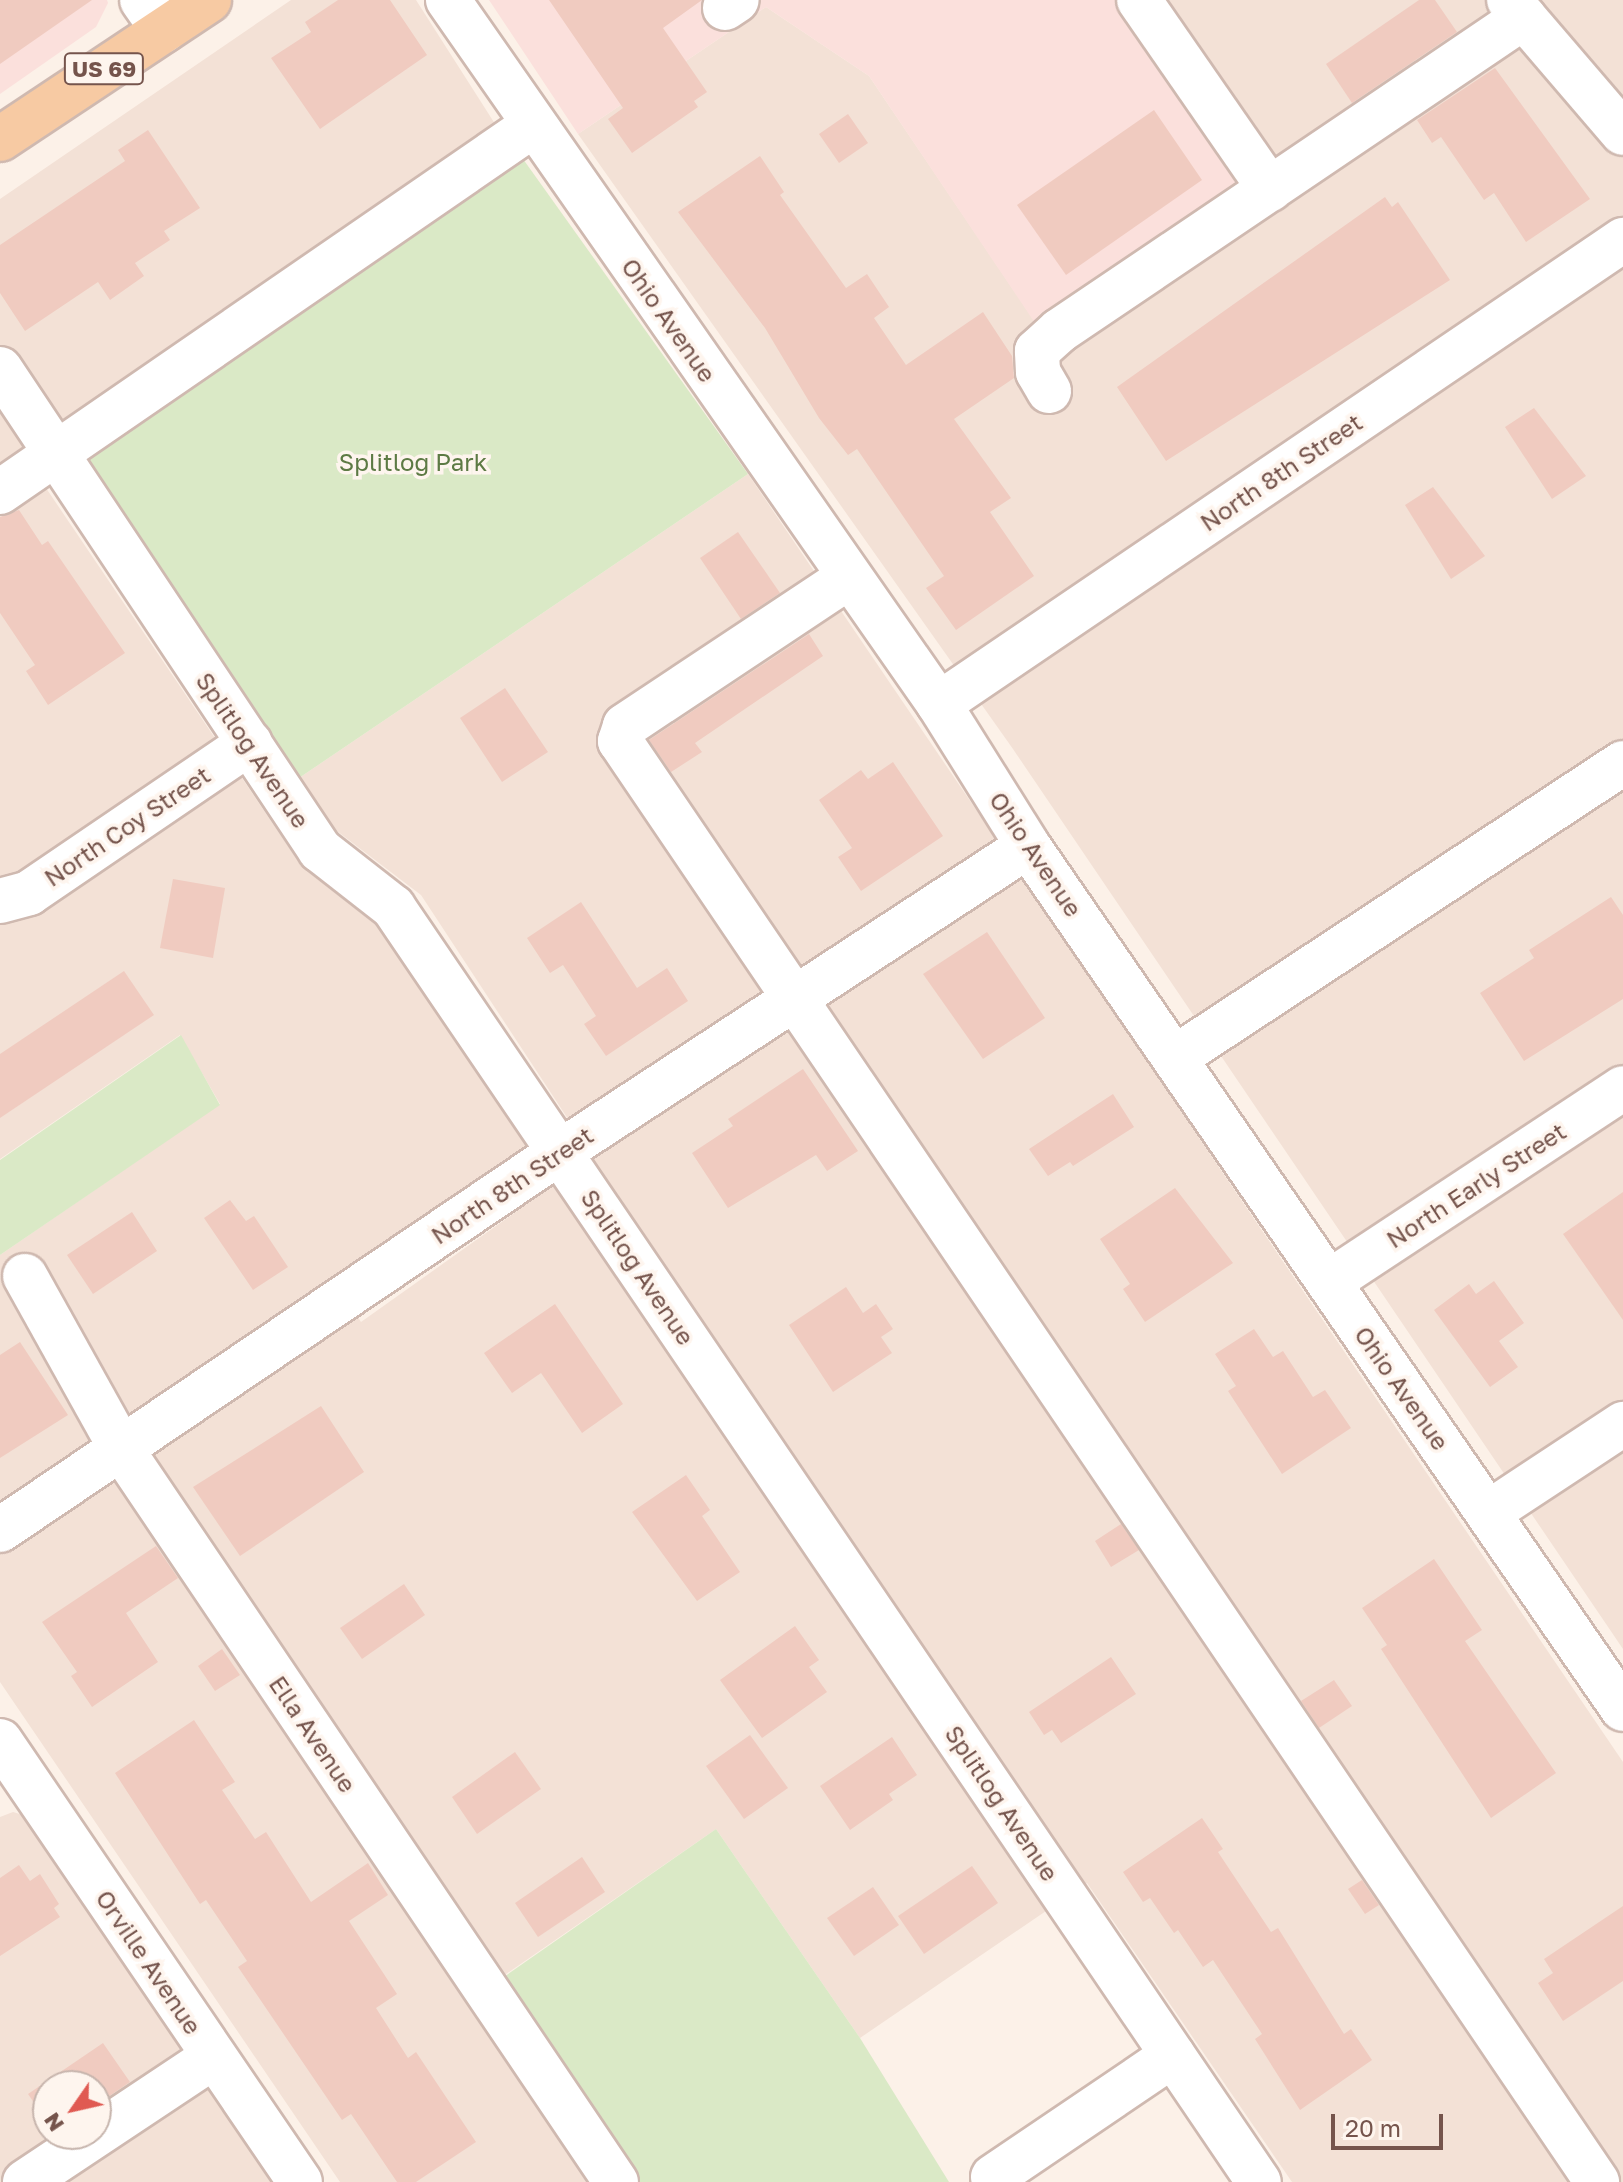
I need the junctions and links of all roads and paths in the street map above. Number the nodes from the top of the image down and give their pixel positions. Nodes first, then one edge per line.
1 (209, 0) edge
2 (448, 0) edge
3 (1139, 0) edge
4 (1517, 8) edge
5 (153, 15) edge
6 (532, 126) junction
7 (1623, 133) edge
8 (0, 139) edge
9 (1270, 189) junction
10 (1623, 240) edge
11 (0, 369) edge
12 (1049, 391) dead end
13 (57, 454) junction
14 (0, 492) edge
15 (849, 577) junction
16 (939, 704) junction
17 (250, 743) junction
18 (1623, 763) edge
19 (1028, 846) junction
20 (0, 901) edge
21 (797, 1001) junction
22 (1176, 1057) junction
23 (1623, 1088) edge
24 (560, 1152) junction
25 (25, 1276) dead end
26 (1329, 1282) junction
27 (1623, 1424) edge
28 (122, 1450) junction
29 (1488, 1513) junction
30 (0, 1530) edge
31 (1623, 1709) edge
32 (4, 1754) edge
33 (1173, 2055) junction
34 (213, 2057) junction
35 (993, 2177) dead end
36 (25, 2182) edge
37 (300, 2182) edge
38 (616, 2182) edge
39 (1259, 2182) edge
40 (1597, 2182) edge

1 - 5 main road, US 69
2 - 6 street, Ohio Avenue
3 - 9 street
4 - 7 street
4 - 9 street
5 - 8 main road, US 69
6 - 13 street
6 - 15 street, Ohio Avenue
9 - 12 street
10 - 16 street, North 8th Street
11 - 13 street, Splitlog Avenue
13 - 14 street
13 - 17 street, Splitlog Avenue
15 - 16 street, Ohio Avenue
15 - 21 street
16 - 19 street, Ohio Avenue
17 - 20 street, North Coy Street
17 - 24 street, Splitlog Avenue
18 - 22 street
19 - 21 street, North 8th Street
19 - 22 street, Ohio Avenue
21 - 24 street, North 8th Street
21 - 40 street
22 - 26 street, Ohio Avenue
23 - 26 street, North Early Street
24 - 28 street, North 8th Street
24 - 33 street, Splitlog Avenue
25 - 28 street, Ella Avenue
26 - 29 street, Ohio Avenue
27 - 29 street
28 - 30 street, North 8th Street
28 - 38 street, Ella Avenue
29 - 31 street, Ohio Avenue
32 - 34 street, Orville Avenue
33 - 35 street
33 - 39 street, Splitlog Avenue
34 - 36 street
34 - 37 street, Orville Avenue

